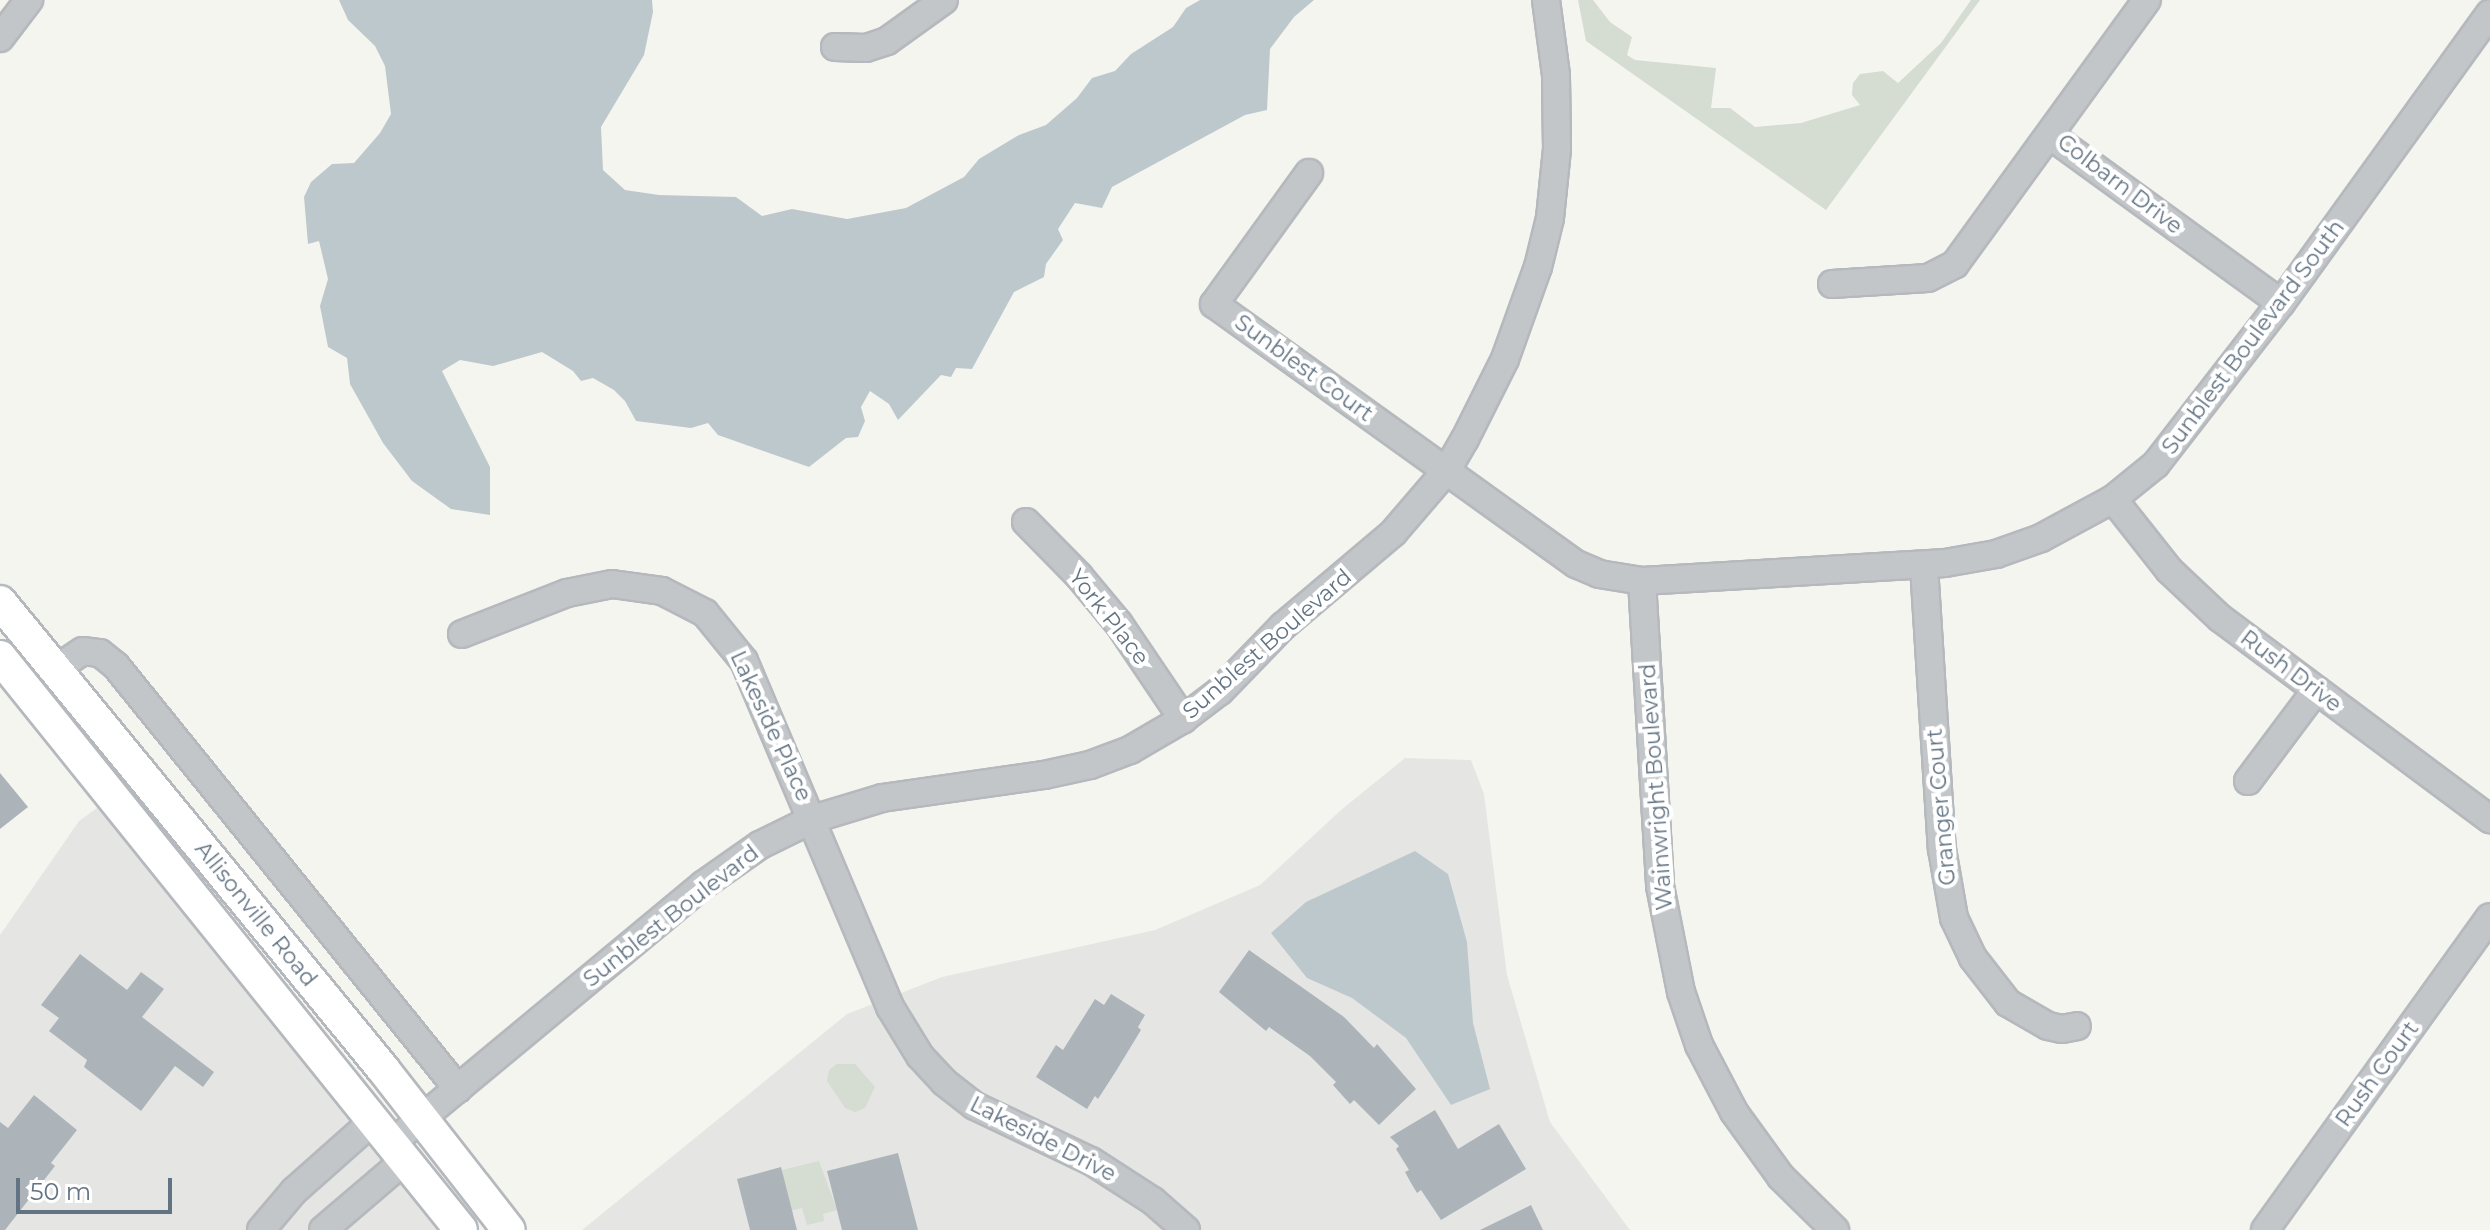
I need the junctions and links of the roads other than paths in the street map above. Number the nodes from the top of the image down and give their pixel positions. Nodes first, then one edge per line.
1 (29, 0) edge
2 (944, 0) edge
3 (1546, 0) edge
4 (2147, 0) edge
5 (2490, 13) edge
6 (0, 38) edge
7 (835, 47) dead end
8 (2051, 136) junction
9 (1309, 173) dead end
10 (1832, 284) dead end
11 (2281, 303) junction
12 (1447, 470) junction
13 (2113, 499) junction
14 (1026, 522) dead end
15 (1924, 566) junction
16 (1642, 581) junction
17 (0, 602) edge
18 (462, 634) dead end
19 (0, 657) edge
20 (56, 669) junction
21 (2316, 690) junction
22 (1183, 719) junction
23 (2248, 781) dead end
24 (813, 819) junction
25 (2490, 819) edge
26 (2490, 917) edge
27 (2077, 1026) dead end
28 (458, 1089) junction
29 (422, 1119) junction
30 (391, 1141) junction
31 (261, 1230) edge
32 (323, 1230) edge
33 (461, 1230) edge
34 (509, 1230) edge
35 (1186, 1230) edge
36 (1835, 1230) edge
37 (2265, 1230) edge

1 - 6 street
2 - 7 street
3 - 12 street, Sunblest Boulevard
4 - 8 street, Colbarn Drive
5 - 11 street, Sunblest Boulevard South
8 - 10 street
8 - 11 street, Colbarn Drive
9 - 12 street, Sunblest Court
11 - 13 street, Sunblest Boulevard South
12 - 16 street, Sunblest Boulevard South
12 - 22 street, Sunblest Boulevard
13 - 15 street, Sunblest Boulevard South
13 - 21 street, Rush Drive
14 - 22 street, York Place
15 - 16 street, Sunblest Boulevard South
15 - 27 street, Granger Court
16 - 36 street, Wainwright Boulevard
17 - 20 main road, Allisonville Road
18 - 24 street, Lakeside Place
19 - 30 main road, Allisonville Road
20 - 28 street
20 - 29 main road, Allisonville Road
21 - 23 street
21 - 25 street, Rush Drive
22 - 24 street, Sunblest Boulevard
24 - 28 street, Sunblest Boulevard
24 - 35 street, Lakeside Drive
26 - 37 street, Rush Court
28 - 29 street, Sunblest Boulevard
29 - 30 street, Sunblest Boulevard
29 - 34 main road, Allisonville Road
30 - 31 street
30 - 32 street
30 - 33 main road, Allisonville Road

